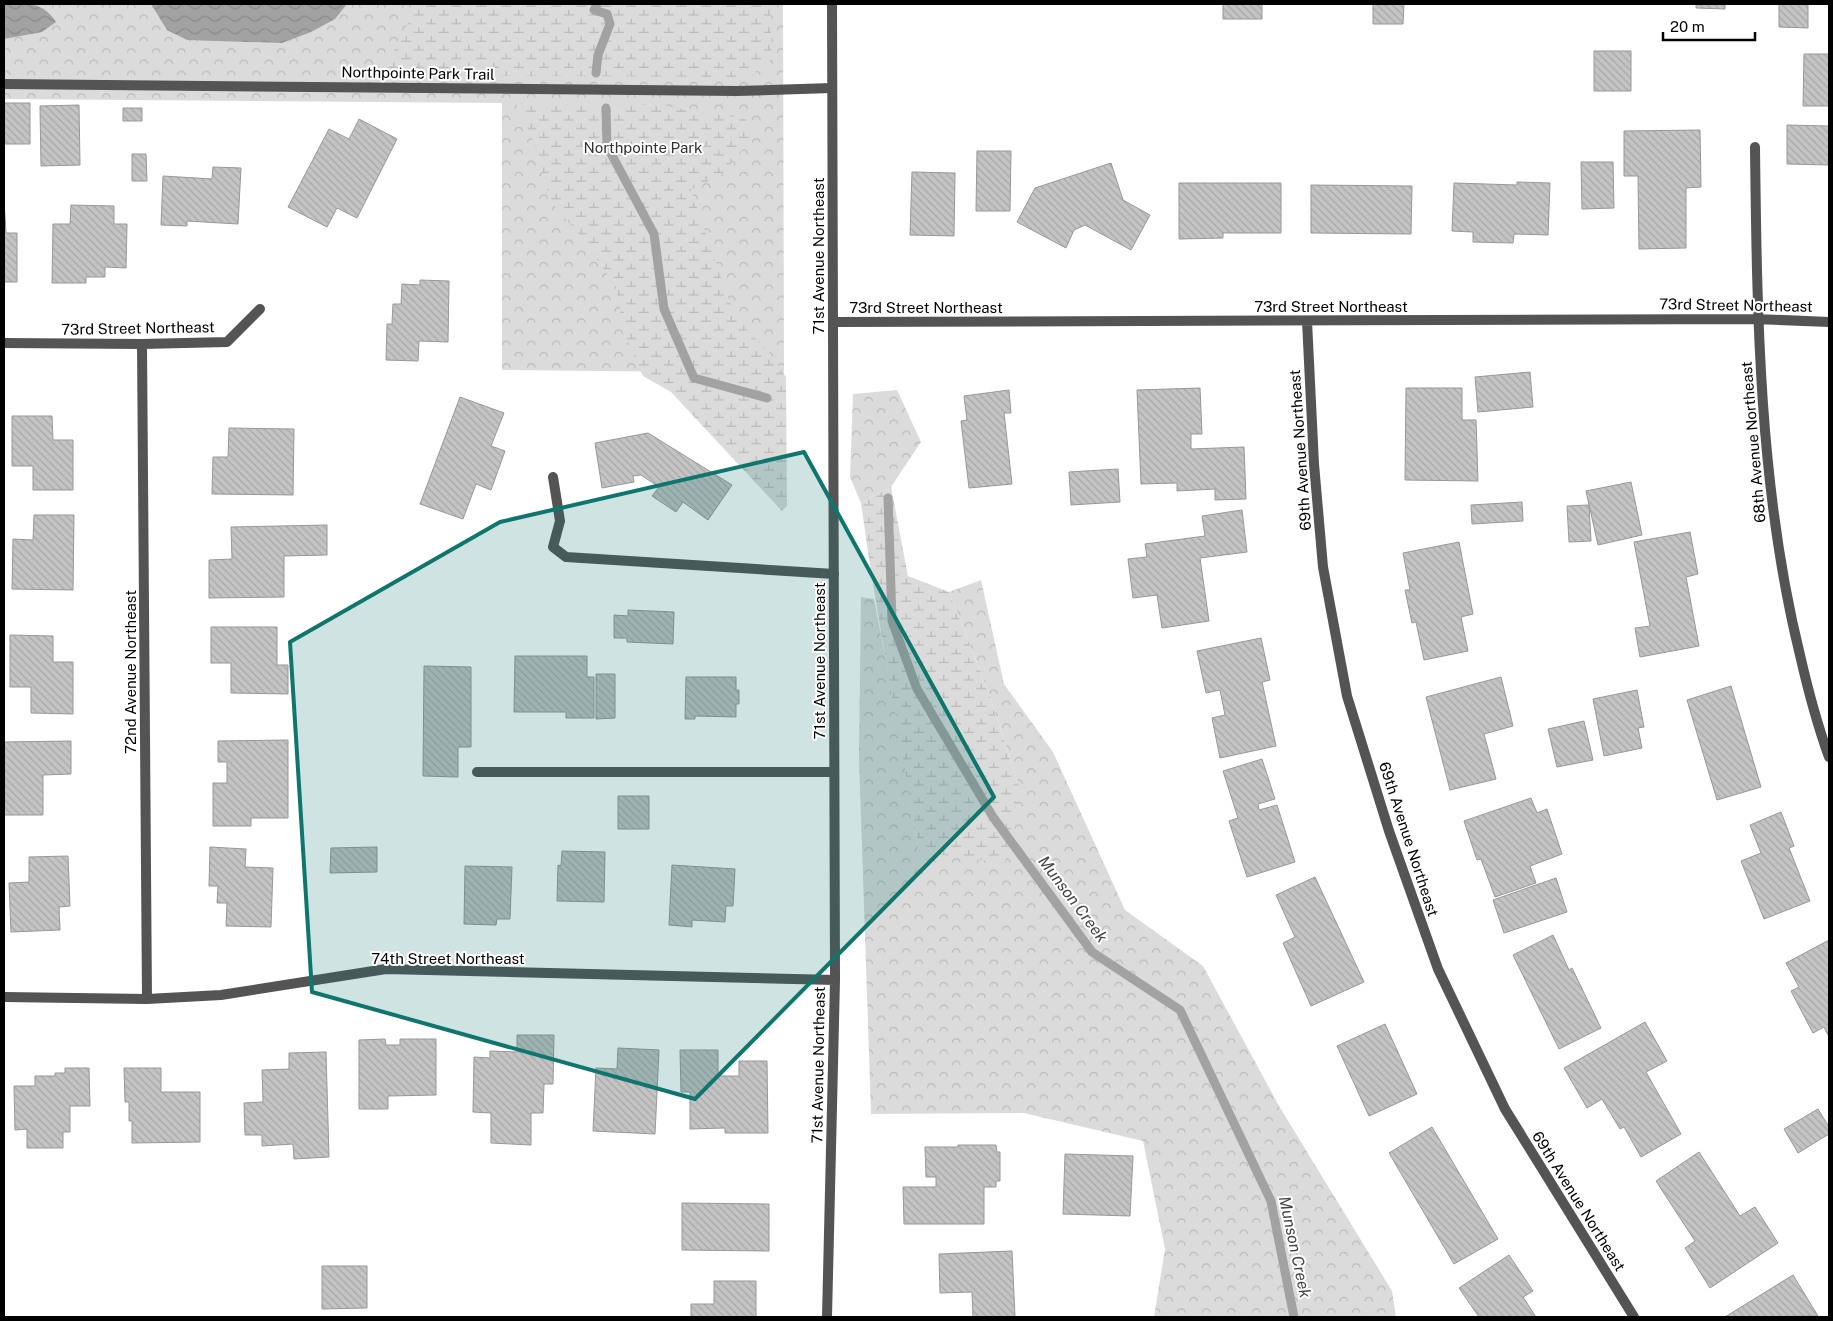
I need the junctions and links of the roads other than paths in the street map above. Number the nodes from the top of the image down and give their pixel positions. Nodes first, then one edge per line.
1 (832, 4) edge
2 (4, 84) edge
3 (832, 88) junction
4 (1755, 147) dead end
5 (260, 309) dead end
6 (1757, 319) junction
7 (1307, 321) junction
8 (833, 322) junction
9 (1829, 322) edge
10 (4, 343) edge
11 (142, 344) junction
12 (553, 477) dead end
13 (834, 574) junction
14 (1829, 757) edge
15 (478, 772) dead end
16 (834, 772) junction
17 (835, 980) junction
18 (4, 997) edge
19 (147, 999) junction
20 (828, 1317) edge
21 (1634, 1317) edge

1 - 3 street, 71st Avenue Northeast
2 - 3 street, Northpointe Park Trail
3 - 8 street, 71st Avenue Northeast
4 - 6 street, 68th Avenue Northeast
5 - 11 street, 73rd Street Northeast
6 - 7 street, 73rd Street Northeast
6 - 9 street, 73rd Street Northeast
6 - 14 street, 68th Avenue Northeast
7 - 8 street, 73rd Street Northeast
7 - 21 street, 69th Avenue Northeast
8 - 13 street, 71st Avenue Northeast
10 - 11 street, 73rd Street Northeast
11 - 19 street, 72nd Avenue Northeast
12 - 13 street
13 - 16 street, 71st Avenue Northeast
15 - 16 street
16 - 17 street, 71st Avenue Northeast
17 - 19 street, 74th Street Northeast
17 - 20 street, 71st Avenue Northeast
18 - 19 street, 74th Street Northeast

